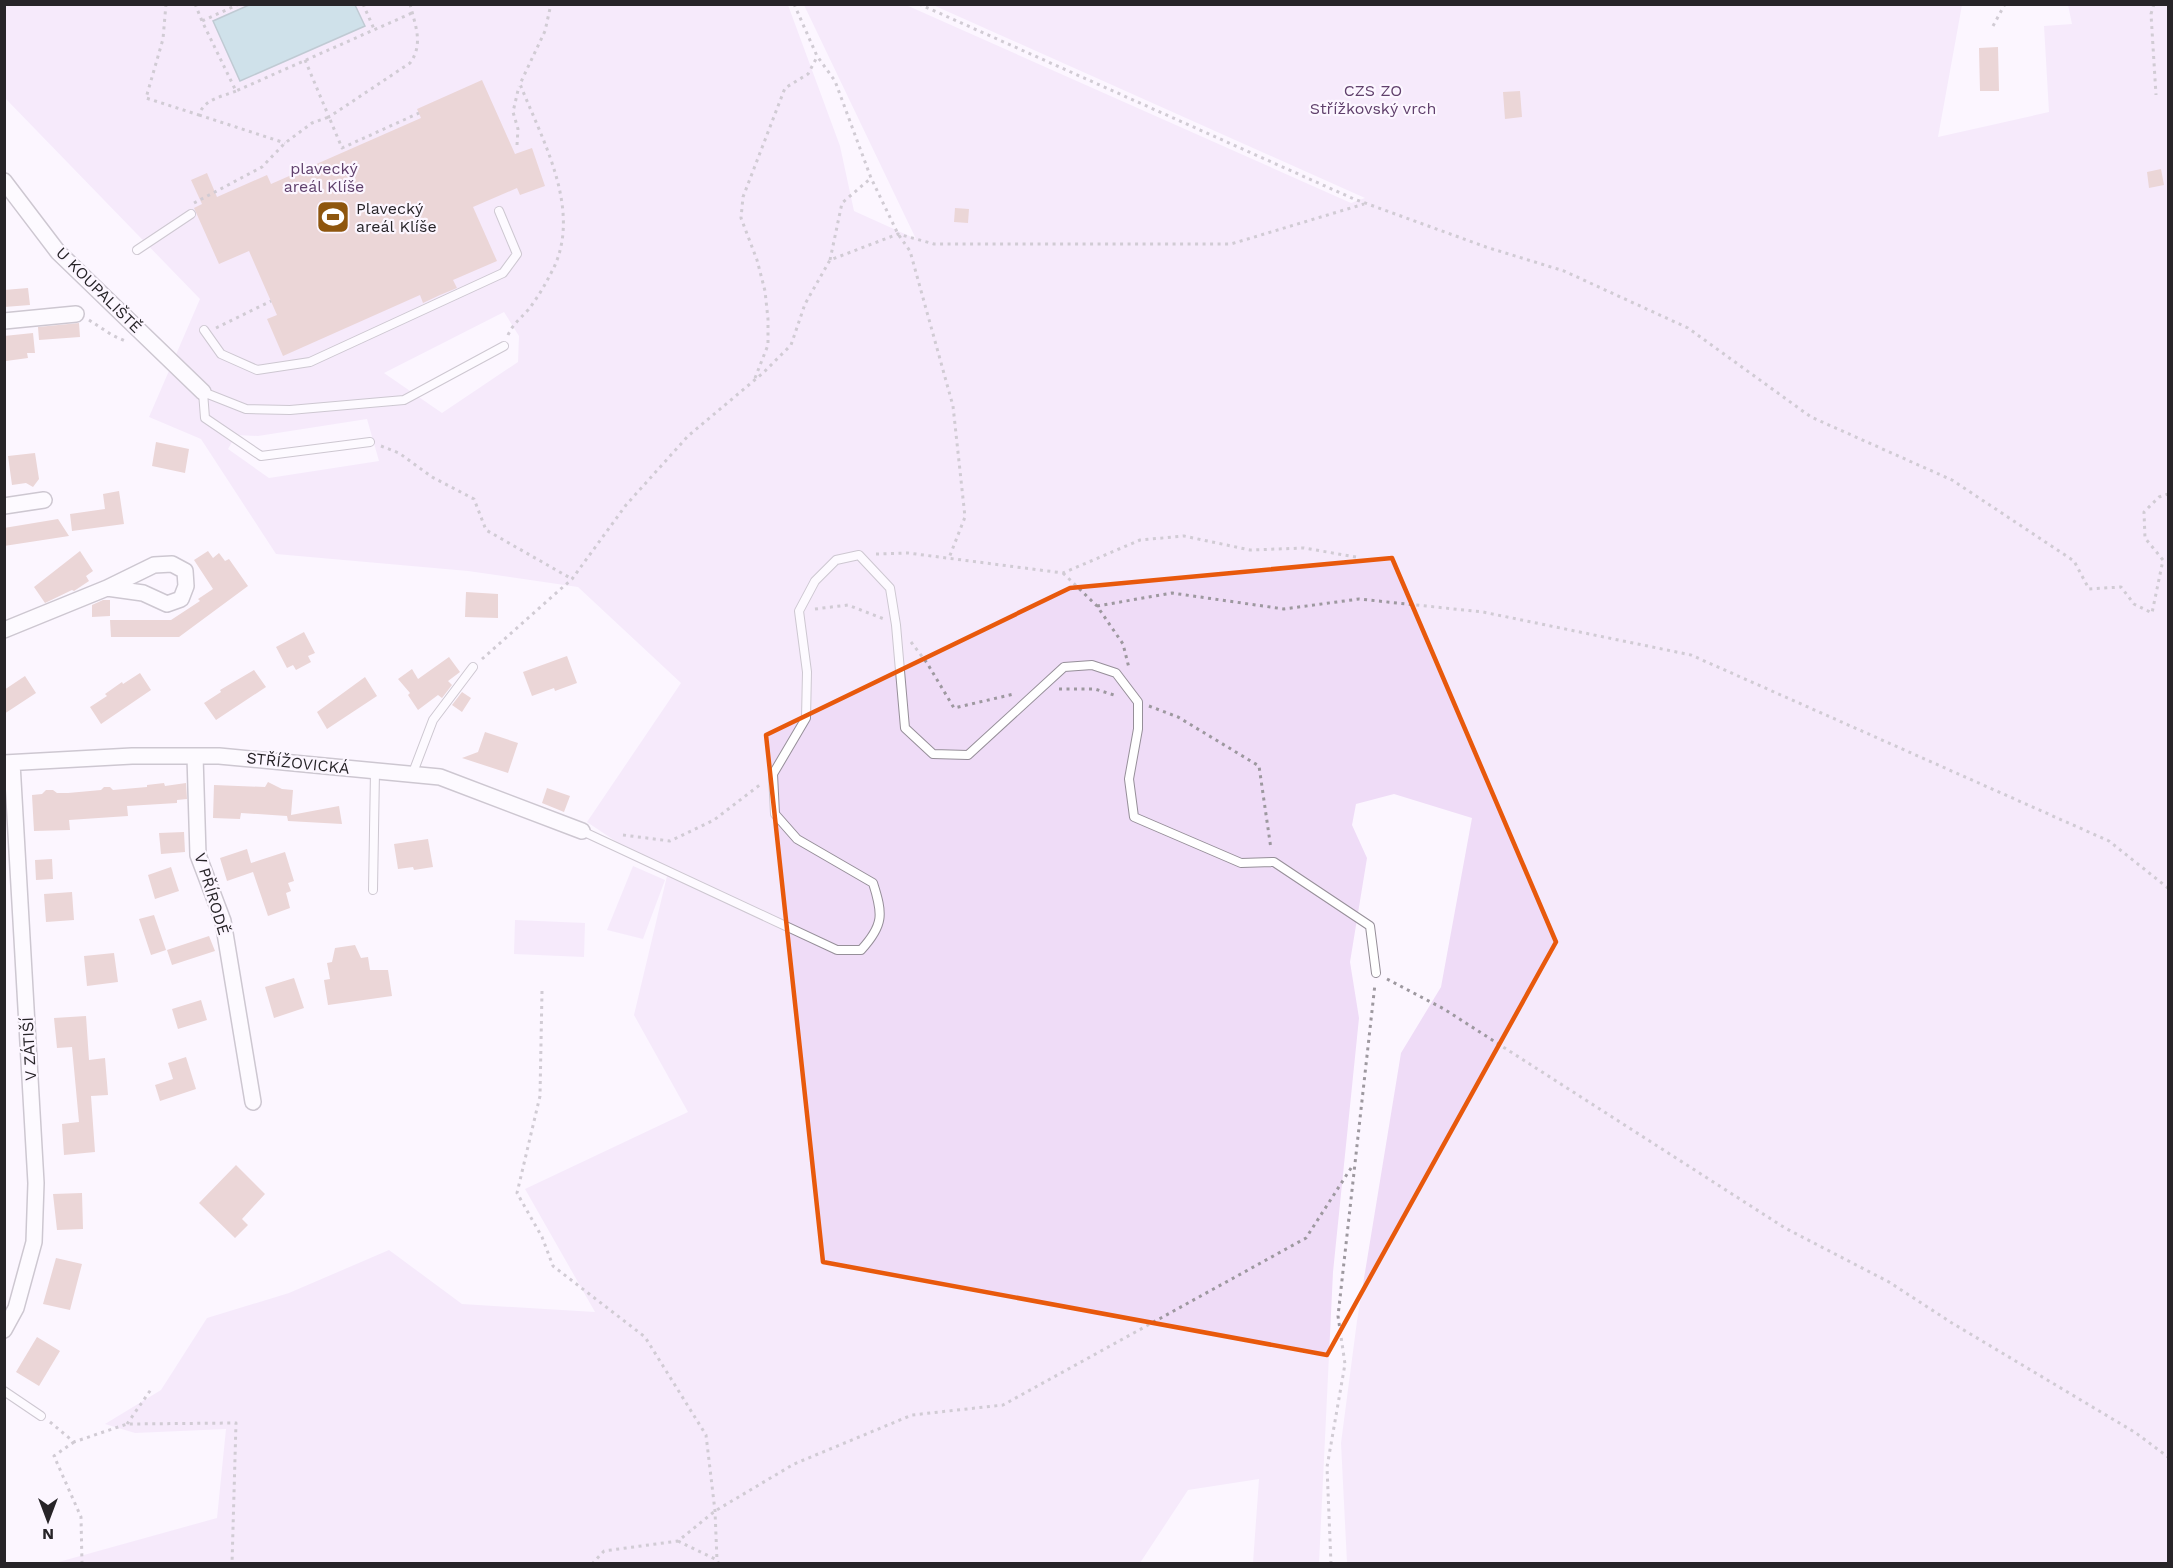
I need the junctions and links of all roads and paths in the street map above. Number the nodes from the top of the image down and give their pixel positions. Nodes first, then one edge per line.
1 (166, 4) edge
2 (195, 4) edge
3 (239, 4) edge
4 (363, 4) edge
5 (410, 4) edge
6 (551, 4) edge
7 (794, 4) edge
8 (919, 4) edge
9 (2005, 4) edge
10 (2154, 4) edge
11 (412, 13) junction
12 (202, 21) junction
13 (1994, 26) dead end
14 (374, 29) junction
15 (817, 56) junction
16 (305, 60) junction
17 (520, 84) junction
18 (236, 92) junction
19 (2156, 95) dead end
20 (419, 113) dead end
21 (199, 115) junction
22 (329, 117) junction
23 (285, 142) junction
24 (517, 145) dead end
25 (871, 178) junction
26 (4, 181) edge
27 (1366, 204) junction
28 (499, 211) dead end
29 (192, 214) joint
30 (898, 234) junction
31 (137, 250) dead end
32 (830, 260) junction
33 (271, 301) dead end
34 (76, 314) joint
35 (4, 321) edge
36 (205, 331) joint
37 (127, 342) dead end
38 (504, 346) joint
39 (754, 380) junction
40 (202, 392) junction
41 (370, 442) joint
42 (2169, 494) edge
43 (44, 500) dead end
44 (4, 507) edge
45 (859, 555) junction
46 (1356, 556) dead end
47 (949, 558) junction
48 (1063, 573) junction
49 (572, 579) junction
50 (107, 588) junction
51 (1096, 606) junction
52 (799, 611) junction
53 (896, 625) junction
54 (4, 630) edge
55 (472, 667) joint
56 (1130, 673) dead end
57 (1039, 688) junction
58 (1138, 702) junction
59 (195, 756) junction
60 (8, 763) edge
61 (375, 771) junction
62 (773, 774) junction
63 (412, 775) junction
64 (582, 831) joint
65 (615, 834) dead end
66 (1274, 862) junction
67 (2169, 888) edge
68 (373, 890) dead end
69 (1376, 973) junction
70 (542, 991) dead end
71 (253, 1102) dead end
72 (1355, 1163) junction
73 (4, 1330) edge
74 (152, 1388) dead end
75 (4, 1391) edge
76 (41, 1416) joint
77 (127, 1424) junction
78 (74, 1442) junction
79 (2169, 1456) edge
80 (715, 1511) junction
81 (678, 1541) junction
82 (718, 1562) edge
83 (82, 1563) edge
84 (232, 1563) edge
85 (592, 1563) edge
86 (1331, 1563) edge

1 - 21 path
2 - 12 path
3 - 12 path
4 - 14 path
5 - 11 path
6 - 17 path
7 - 15 path
8 - 27 path
9 - 13 path
10 - 19 path
11 - 14 path
11 - 22 path
12 - 18 path
14 - 16 path
15 - 25 path
15 - 39 path
16 - 18 path
16 - 22 path
17 - 24 path
17 - 38 path
18 - 21 path
20 - 22 path
21 - 23 path
22 - 23 path
23 - 29 path
25 - 30 path
25 - 32 path
26 - 40 street, U KOUPALIŠTĚ
27 - 30 path
27 - 42 path
28 - 36 lane
29 - 31 lane
30 - 32 path
30 - 47 path
32 - 39 path
33 - 36 path
34 - 35 street
34 - 37 path
38 - 40 lane
39 - 49 path
40 - 41 lane
41 - 49 path
43 - 44 street
45 - 47 path
45 - 52 lane
45 - 53 lane
46 - 48 path
47 - 48 path
48 - 51 path
49 - 55 path
50 - 50 street
50 - 54 street
51 - 56 path
51 - 67 path
52 - 53 path
52 - 62 lane
53 - 57 path
53 - 57 lane
55 - 63 lane
57 - 58 path
57 - 58 lane
58 - 66 path
58 - 66 lane
59 - 60 street, STŘÍŽOVICKÁ
59 - 61 street, STŘÍŽOVICKÁ
59 - 71 street, V PŘÍRODĚ
60 - 73 street, V ZÁTIŠÍ
61 - 63 street, STŘÍŽOVICKÁ
61 - 68 lane
62 - 64 lane
62 - 65 path
63 - 64 street, STŘÍŽOVICKÁ
66 - 69 lane
69 - 72 path
69 - 79 path
70 - 80 path
72 - 80 path
72 - 86 path
74 - 77 path
75 - 76 lane
76 - 78 path
77 - 78 path
77 - 84 path
78 - 83 path
80 - 81 path
80 - 82 path
81 - 82 path
81 - 85 path

